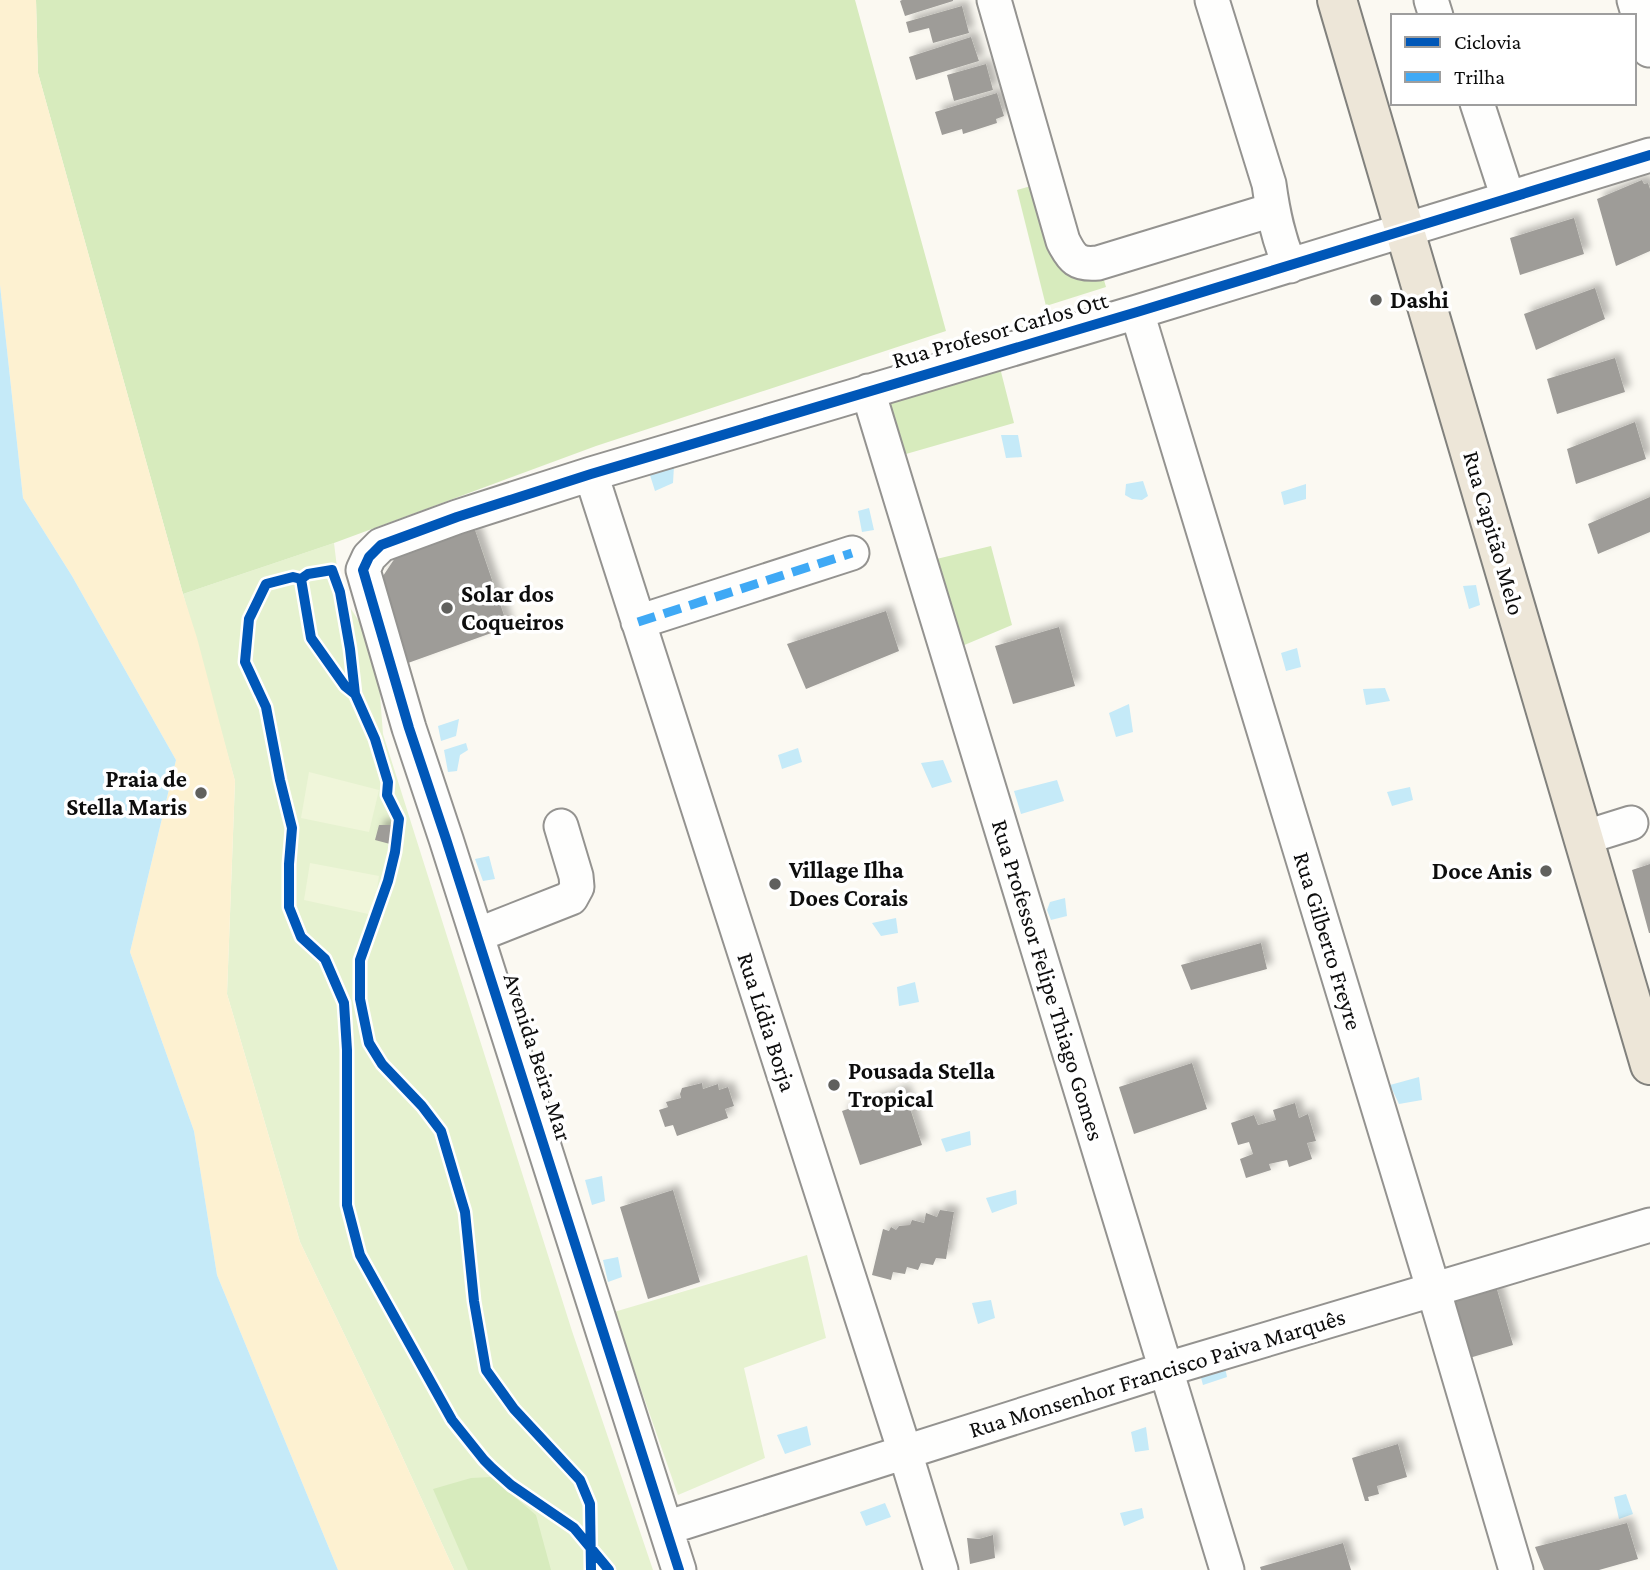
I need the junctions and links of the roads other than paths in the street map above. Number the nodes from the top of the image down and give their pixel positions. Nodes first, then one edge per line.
1 (993, 0) edge
2 (1212, 0) edge
3 (1337, 0) edge
4 (1634, 0) edge
5 (1644, 51) edge
6 (1479, 105) edge
7 (1650, 155) edge
8 (1508, 198) junction
9 (1272, 210) junction
10 (1404, 230) junction
11 (1290, 266) junction
12 (1137, 312) junction
13 (868, 391) junction
14 (591, 474) junction
15 (852, 553) dead end
16 (369, 557) joint
17 (638, 622) junction
18 (1631, 823) dead end
19 (561, 826) dead end
20 (1583, 838) junction
21 (477, 935) junction
22 (1650, 1065) edge
23 (1650, 1225) edge
24 (1433, 1289) junction
25 (1167, 1369) junction
26 (905, 1452) junction
27 (666, 1528) junction
28 (678, 1570) edge
29 (940, 1570) edge
30 (1227, 1570) edge
31 (1516, 1570) edge

1 - 9 street
2 - 9 street
3 - 10 main road, Rua Capitão Melo
4 - 5 street
6 - 8 street
7 - 8 street, Rua Profesor Carlos Ott
8 - 10 street, Rua Profesor Carlos Ott
9 - 11 street
10 - 11 street, Rua Profesor Carlos Ott
10 - 20 main road, Rua Capitão Melo
11 - 12 street, Rua Profesor Carlos Ott
12 - 13 street, Rua Profesor Carlos Ott
12 - 24 street, Rua Gilberto Freyre
13 - 14 street, Rua Profesor Carlos Ott
13 - 25 street, Rua Professor Felipe Thiago Gomes
14 - 16 street, Rua Profesor Carlos Ott
14 - 17 street, Rua Lídia Borja
15 - 17 street
16 - 21 street, Avenida Beira Mar
17 - 26 street, Rua Lídia Borja
18 - 20 street
19 - 21 street
20 - 22 main road, Rua Capitão Melo
21 - 27 street, Avenida Beira Mar
23 - 24 street, Rua Monsenhor Francisco Paiva Marquês
24 - 25 street, Rua Monsenhor Francisco Paiva Marquês
24 - 31 street, Rua Gilberto Freyre
25 - 26 street, Rua Monsenhor Francisco Paiva Marquês
25 - 30 street, Rua Professor Felipe Thiago Gomes
26 - 27 street, Rua Monsenhor Francisco Paiva Marquês
26 - 29 street, Rua Lídia Borja
27 - 28 street, Avenida Beira Mar

